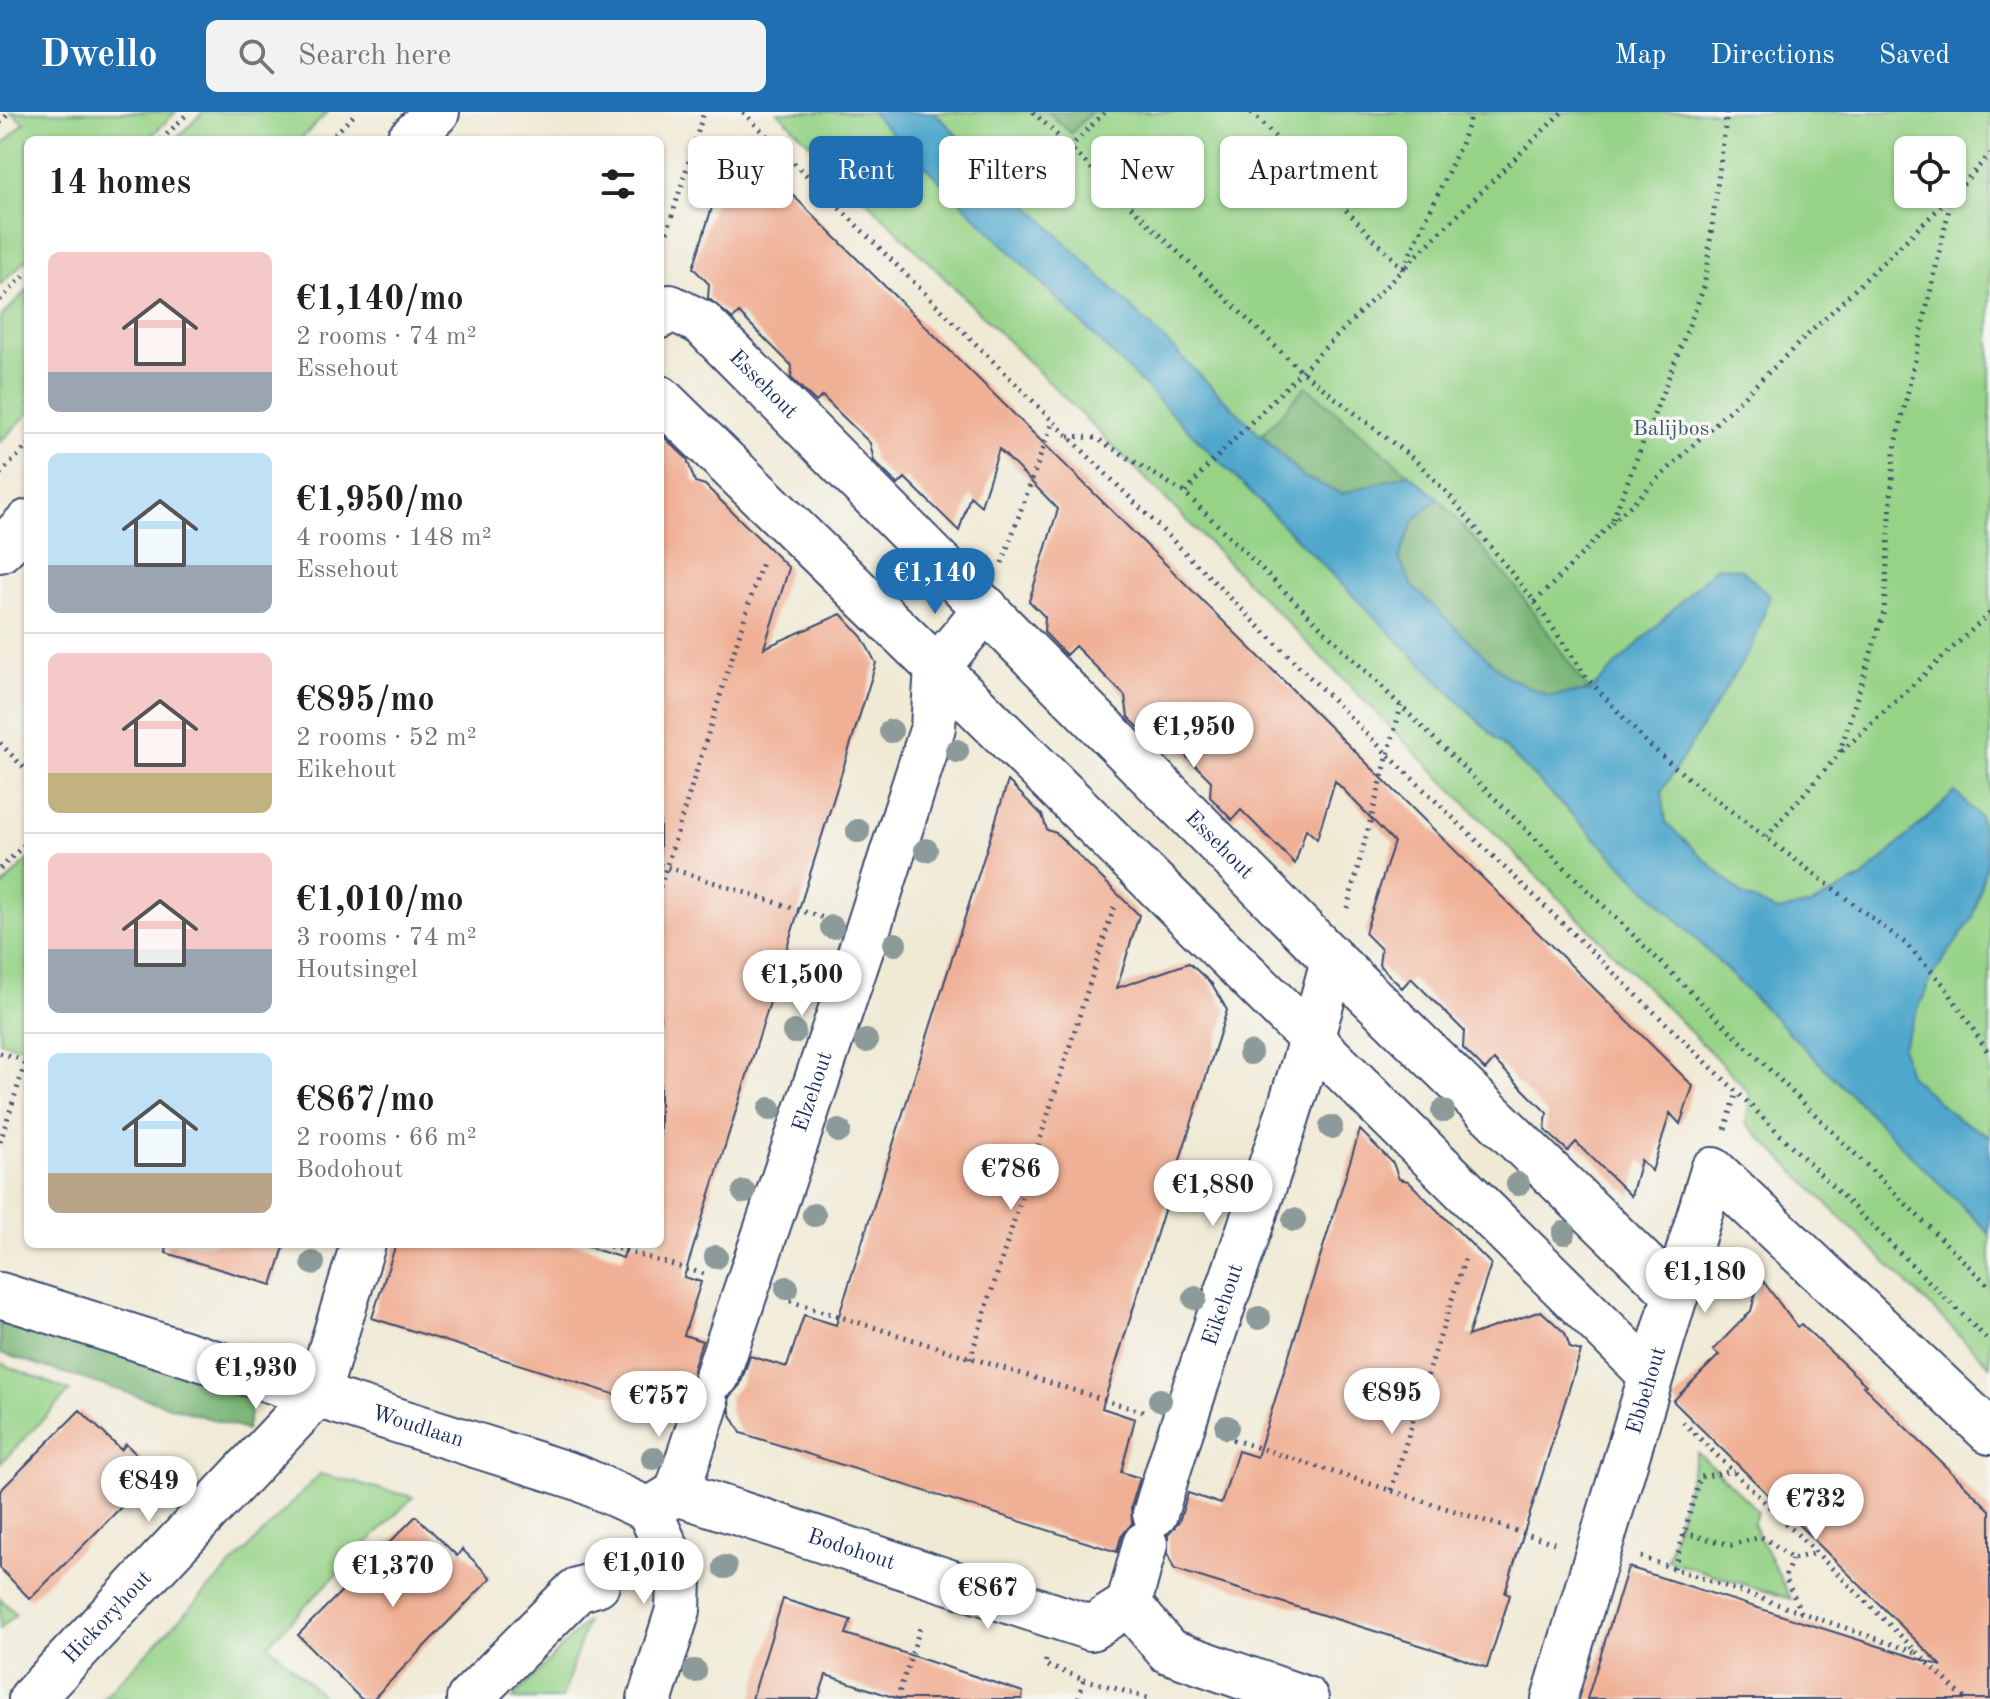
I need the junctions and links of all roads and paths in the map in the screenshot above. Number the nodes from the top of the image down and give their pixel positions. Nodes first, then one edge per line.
1 (10, 112) edge
2 (189, 112) edge
3 (357, 112) edge
4 (437, 112) edge
5 (704, 112) edge
6 (743, 112) edge
7 (1033, 112) edge
8 (1105, 112) edge
9 (1251, 112) edge
10 (1472, 112) edge
11 (1562, 112) edge
12 (1727, 112) edge
13 (0, 123) edge
14 (165, 136) edge
15 (333, 136) edge
16 (413, 136) edge
17 (1057, 136) edge
18 (1075, 142) edge
19 (1075, 154) edge
20 (1990, 154) edge
21 (1966, 181) edge
22 (1940, 208) edge
23 (1949, 208) edge
24 (664, 242) edge
25 (1403, 269) junction
26 (24, 276) edge
27 (0, 300) edge
28 (665, 312) edge
29 (1301, 371) junction
30 (664, 402) edge
31 (1053, 421) junction
32 (1069, 436) junction
33 (24, 449) edge
34 (0, 474) edge
35 (1185, 493) junction
36 (777, 513) junction
37 (1611, 524) junction
38 (24, 526) edge
39 (0, 550) edge
40 (1535, 602) junction
41 (986, 608) junction
42 (1990, 613) edge
43 (937, 668) junction
44 (1401, 706) junction
45 (0, 743) edge
46 (1839, 754) junction
47 (1388, 755) junction
48 (24, 768) edge
49 (1766, 837) junction
50 (24, 845) edge
51 (1129, 860) junction
52 (664, 863) edge
53 (664, 866) edge
54 (0, 869) edge
55 (867, 932) junction
56 (1333, 960) junction
57 (1313, 1040) junction
58 (0, 1053) edge
59 (1990, 1055) edge
60 (24, 1060) edge
61 (24, 1070) edge
62 (0, 1142) edge
63 (1481, 1207) junction
64 (362, 1248) edge
65 (615, 1248) edge
66 (746, 1287) junction
67 (1990, 1287) edge
68 (0, 1295) edge
69 (1676, 1295) junction
70 (1990, 1342) edge
71 (970, 1359) junction
72 (1650, 1381) junction
73 (317, 1395) junction
74 (1182, 1424) junction
75 (1990, 1432) edge
76 (1735, 1471) junction
77 (1391, 1490) junction
78 (663, 1502) junction
79 (1684, 1533) junction
80 (1599, 1550) junction
81 (1817, 1552) junction
82 (1792, 1559) junction
83 (1674, 1568) junction
84 (597, 1584) dead end
85 (1129, 1604) junction
86 (1801, 1612) junction
87 (920, 1628) dead end
88 (1920, 1654) junction
89 (1084, 1679) dead end
90 (0, 1692) edge
91 (23, 1699) edge
92 (31, 1699) edge
93 (469, 1699) edge
94 (650, 1699) edge
95 (897, 1699) edge
96 (1151, 1699) edge
97 (1306, 1699) edge
98 (1554, 1699) edge
99 (1965, 1699) edge

1 - 13 path
2 - 14 path
3 - 15 path
4 - 16 street
5 - 24 path
6 - 31 path
7 - 17 path
8 - 18 path
9 - 25 path
10 - 25 path
11 - 25 path
12 - 37 path
19 - 29 path
20 - 21 path
22 - 37 path
23 - 46 path
25 - 29 path
26 - 27 path
28 - 41 street, Essehout
29 - 35 path
29 - 40 path
30 - 36 street
31 - 32 path
31 - 41 path
32 - 35 path
32 - 47 path
33 - 34 path
35 - 44 path
36 - 43 street
36 - 52 path
37 - 40 path
38 - 39 street
40 - 49 path
41 - 43 street
41 - 56 street, Essehout
42 - 46 path
43 - 51 street
43 - 55 street, Elzehout
44 - 47 path
44 - 67 path
45 - 48 path
46 - 49 path
47 - 56 path
47 - 70 path
49 - 59 path
50 - 54 path
51 - 57 street
51 - 71 path
53 - 55 path
55 - 66 street, Elzehout
56 - 57 street, Eikehout
56 - 69 street, Essehout
57 - 63 street
57 - 74 street, Eikehout
58 - 60 path
61 - 62 path
63 - 72 street
63 - 77 path
64 - 73 street
65 - 66 path
66 - 71 path
66 - 78 street, Elzehout
68 - 73 street, Woudlaan
69 - 72 street, Ebbehout
69 - 75 street, Ebbehout
71 - 74 path
72 - 76 path
72 - 80 street, Ebbehout
73 - 78 street, Woudlaan
73 - 92 street, Hickoryhout
74 - 77 path
74 - 85 street, Eikehout
76 - 79 path
76 - 81 path
77 - 80 path
78 - 85 street, Bodohout
78 - 94 street
79 - 82 path
79 - 83 path
80 - 83 path
80 - 98 street, Ebbehout
81 - 82 path
81 - 88 path
82 - 86 path
83 - 86 path
84 - 93 street
85 - 97 street
86 - 88 path
87 - 95 path
88 - 99 path
89 - 96 path
90 - 91 street

